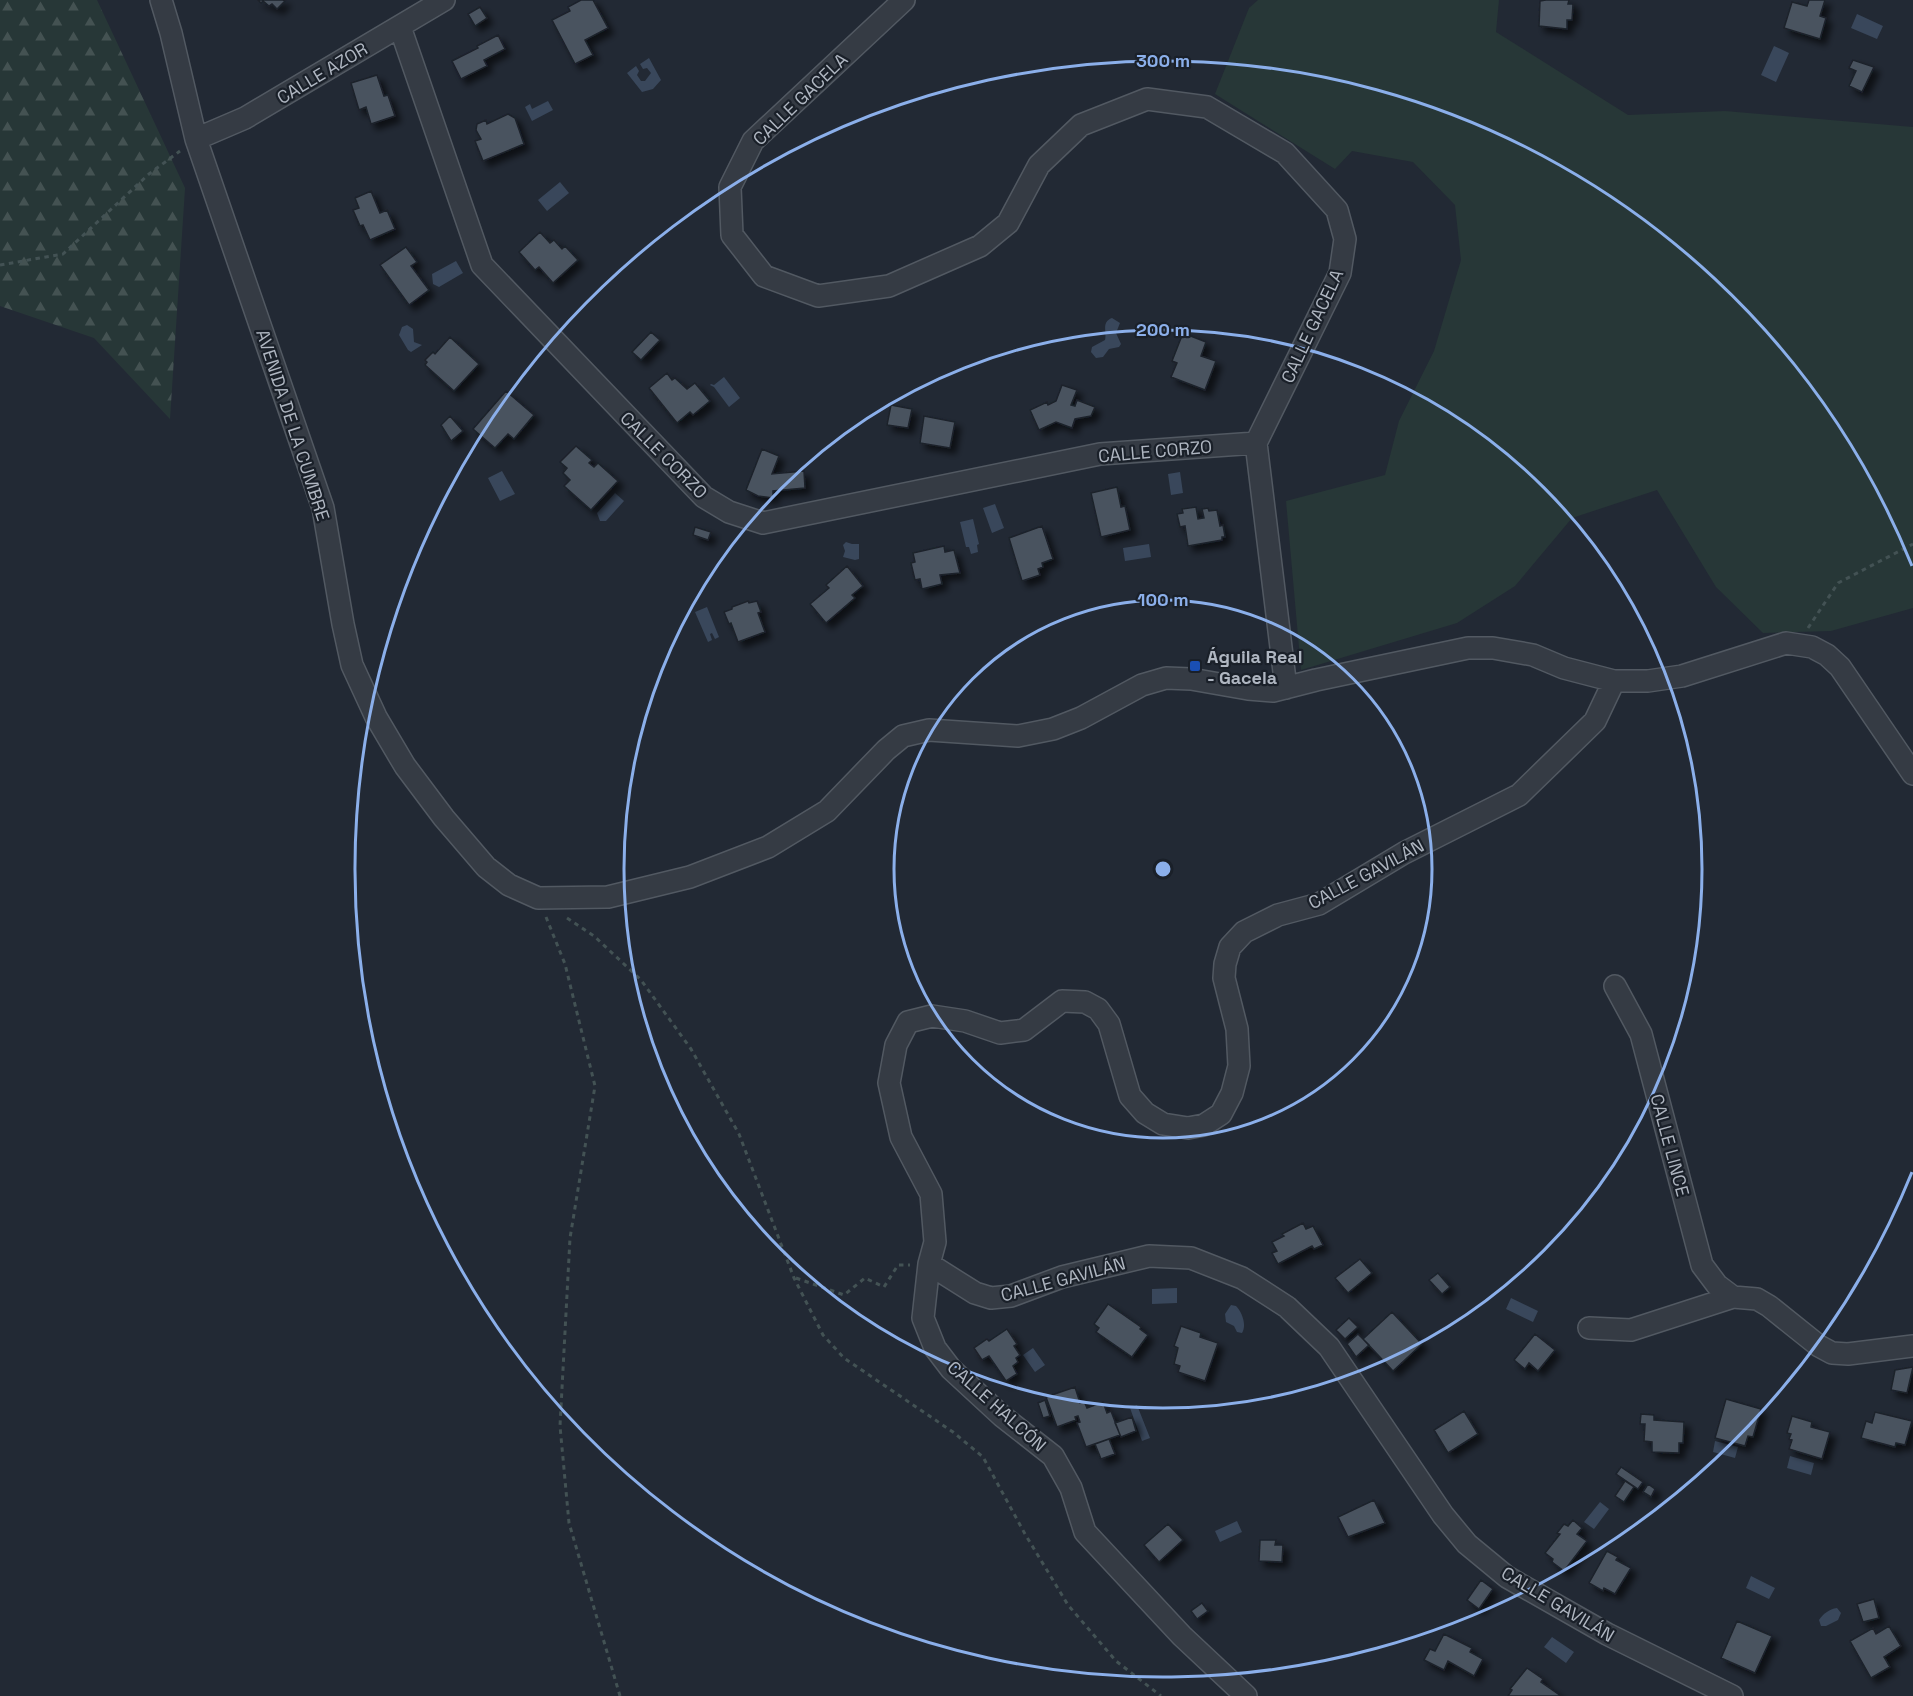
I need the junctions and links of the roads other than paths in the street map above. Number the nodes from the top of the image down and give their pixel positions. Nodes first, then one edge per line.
1 (161, 0) edge
2 (444, 0) edge
3 (903, 0) edge
4 (400, 27) junction
5 (196, 139) junction
6 (1256, 443) junction
7 (1614, 681) junction
8 (1286, 688) junction
9 (1913, 774) edge
10 (1615, 986) dead end
11 (929, 1264) junction
12 (1733, 1297) junction
13 (1589, 1328) dead end
14 (1913, 1346) edge
15 (1246, 1696) edge
16 (1732, 1696) edge

1 - 5 street, AVENIDA DE LA CUMBRE
2 - 4 street, CALLE AZOR
3 - 6 street, CALLE GACELA
4 - 5 street, CALLE AZOR
4 - 6 street, CALLE CORZO
5 - 8 street, AVENIDA DE LA CUMBRE
6 - 8 street
7 - 8 street
7 - 9 street
7 - 11 street, CALLE GAVILÁN
10 - 12 street, CALLE LINCE
11 - 15 street, CALLE HALCÓN
11 - 16 street, CALLE GAVILÁN
12 - 13 street
12 - 14 street

